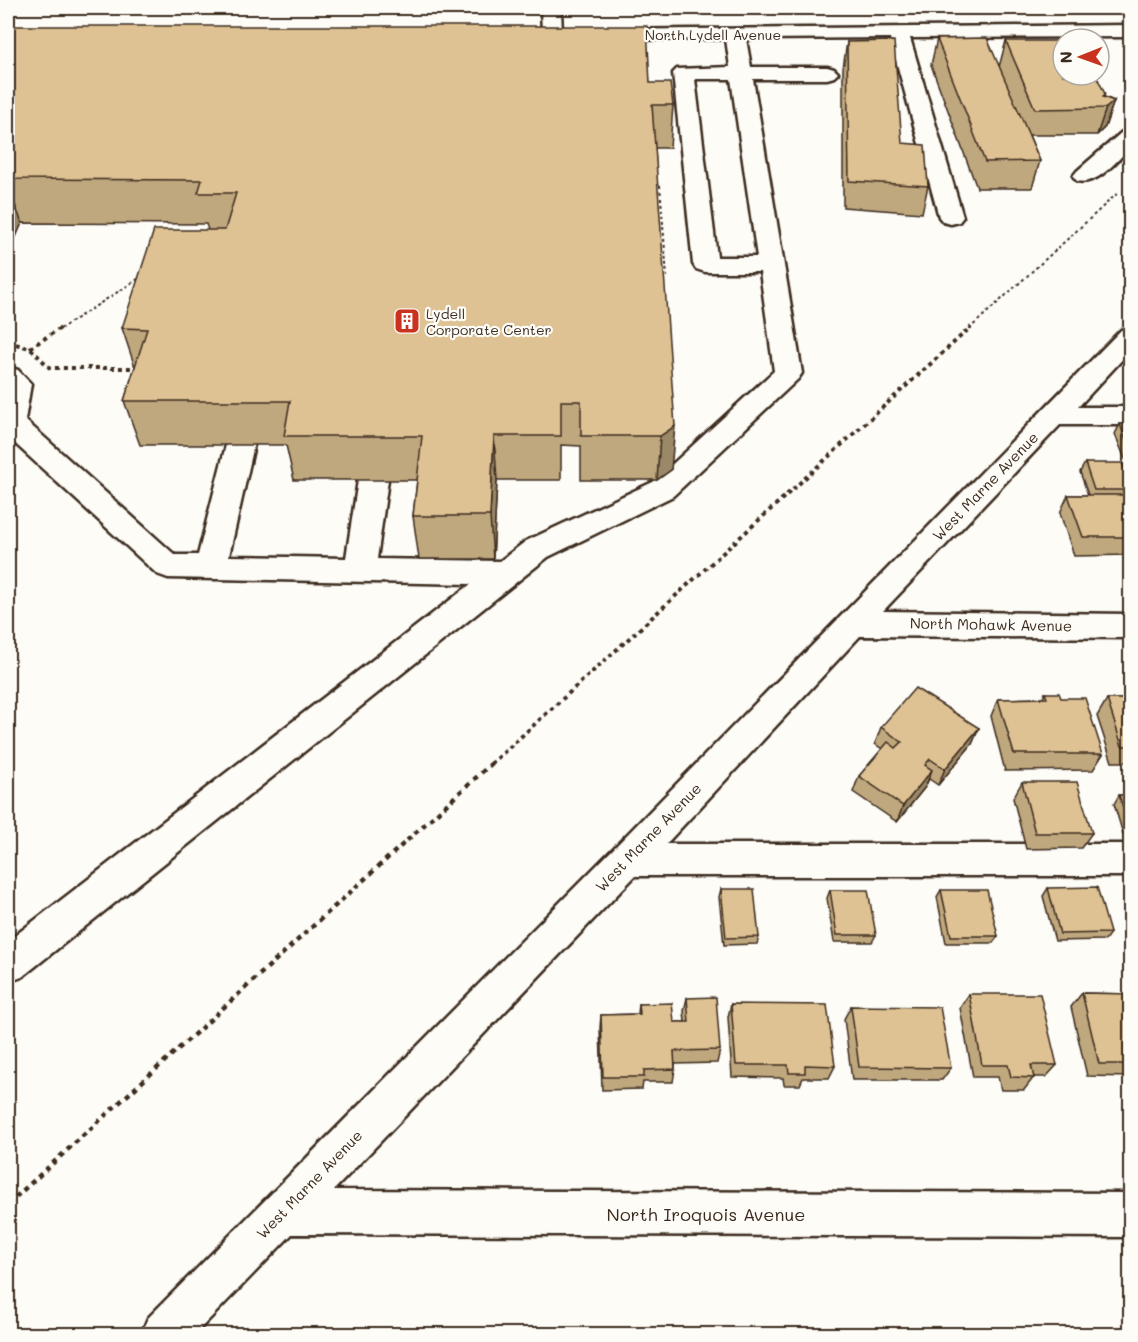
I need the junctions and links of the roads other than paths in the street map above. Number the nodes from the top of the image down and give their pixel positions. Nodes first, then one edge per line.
1 (551, 8) edge
2 (633, 14) dead end
3 (898, 32) junction
4 (735, 34) junction
5 (1129, 34) edge
6 (633, 35) junction
7 (741, 73) junction
8 (827, 73) dead end
9 (1131, 137) edge
10 (1085, 176) dead end
11 (951, 217) dead end
12 (771, 265) junction
13 (1131, 336) edge
14 (8, 376) edge
15 (1053, 416) junction
16 (1131, 416) edge
17 (9, 426) edge
18 (240, 445) edge
19 (373, 480) edge
20 (211, 567) junction
21 (360, 570) junction
22 (507, 573) junction
23 (852, 623) junction
24 (1131, 626) edge
25 (627, 860) junction
26 (1131, 860) edge
27 (8, 964) edge
28 (282, 1212) junction
29 (1131, 1215) edge
30 (164, 1335) edge

1 - 6 street, North Lydell Avenue
2 - 6 street
3 - 4 street, North Lydell Avenue
3 - 5 street, North Lydell Avenue
3 - 11 street
4 - 6 street, North Lydell Avenue
4 - 7 street
7 - 8 street
7 - 12 street
7 - 12 street
9 - 10 street
12 - 22 street
13 - 15 street, West Marne Avenue
14 - 17 street
15 - 16 street
15 - 23 street, West Marne Avenue
17 - 20 street
18 - 20 street
19 - 21 street
20 - 21 street
21 - 22 street
22 - 27 street
23 - 24 street, North Mohawk Avenue
23 - 25 street, West Marne Avenue
25 - 26 street
25 - 28 street, West Marne Avenue
28 - 29 street, North Iroquois Avenue
28 - 30 street, West Marne Avenue

